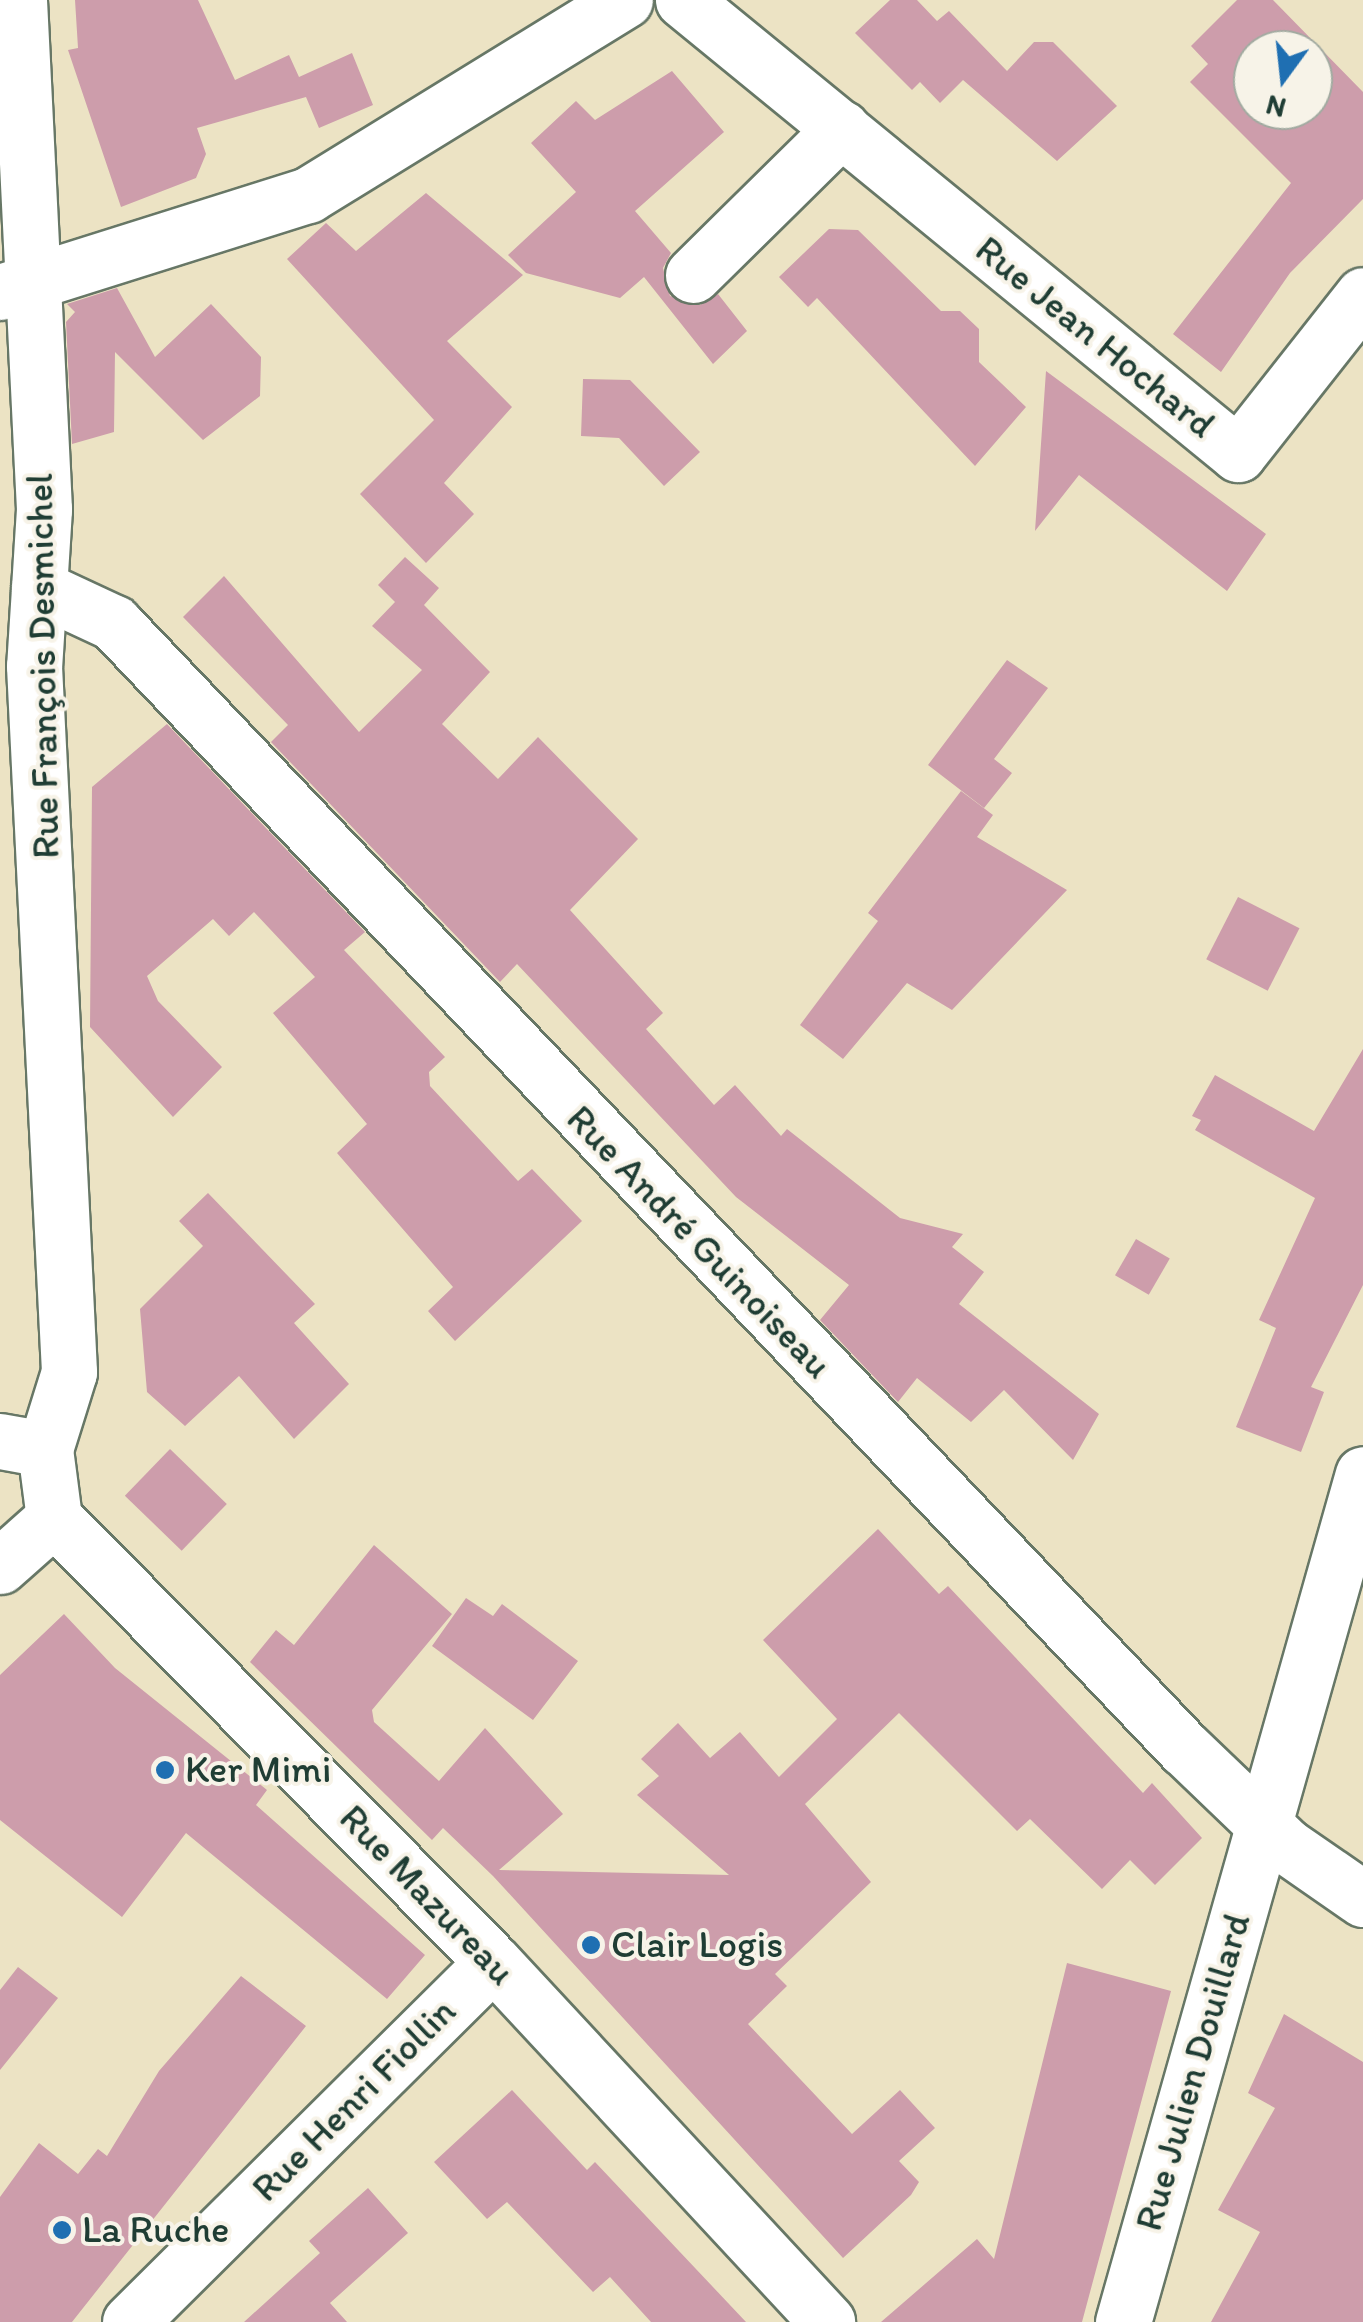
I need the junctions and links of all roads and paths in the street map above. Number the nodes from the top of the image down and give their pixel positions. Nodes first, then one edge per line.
1 (20, 0) edge
2 (626, 0) edge
3 (684, 0) edge
4 (842, 128) junction
5 (693, 275) dead end
6 (16, 287) edge
7 (1363, 295) edge
8 (39, 588) junction
9 (22, 1445) edge
10 (1363, 1474) edge
11 (54, 1518) junction
12 (0, 1566) edge
13 (1260, 1822) junction
14 (1363, 1899) edge
15 (493, 1962) junction
16 (130, 2322) edge
17 (827, 2322) edge
18 (1123, 2322) edge

1 - 6 street, Rue François Desmichel
2 - 6 street
3 - 4 street, Rue Jean Hochard
4 - 5 street
4 - 7 street, Rue Jean Hochard
6 - 8 street, Rue François Desmichel
8 - 9 street, Rue François Desmichel
8 - 13 street, Rue André Guinoiseau
9 - 11 street
10 - 13 street, Rue Julien Douillard
11 - 12 street
11 - 15 street, Rue Mazureau
13 - 14 street, Rue André Guinoiseau
13 - 18 street, Rue Julien Douillard
15 - 16 street, Rue Henri Fiollin
15 - 17 street, Rue Mazureau

